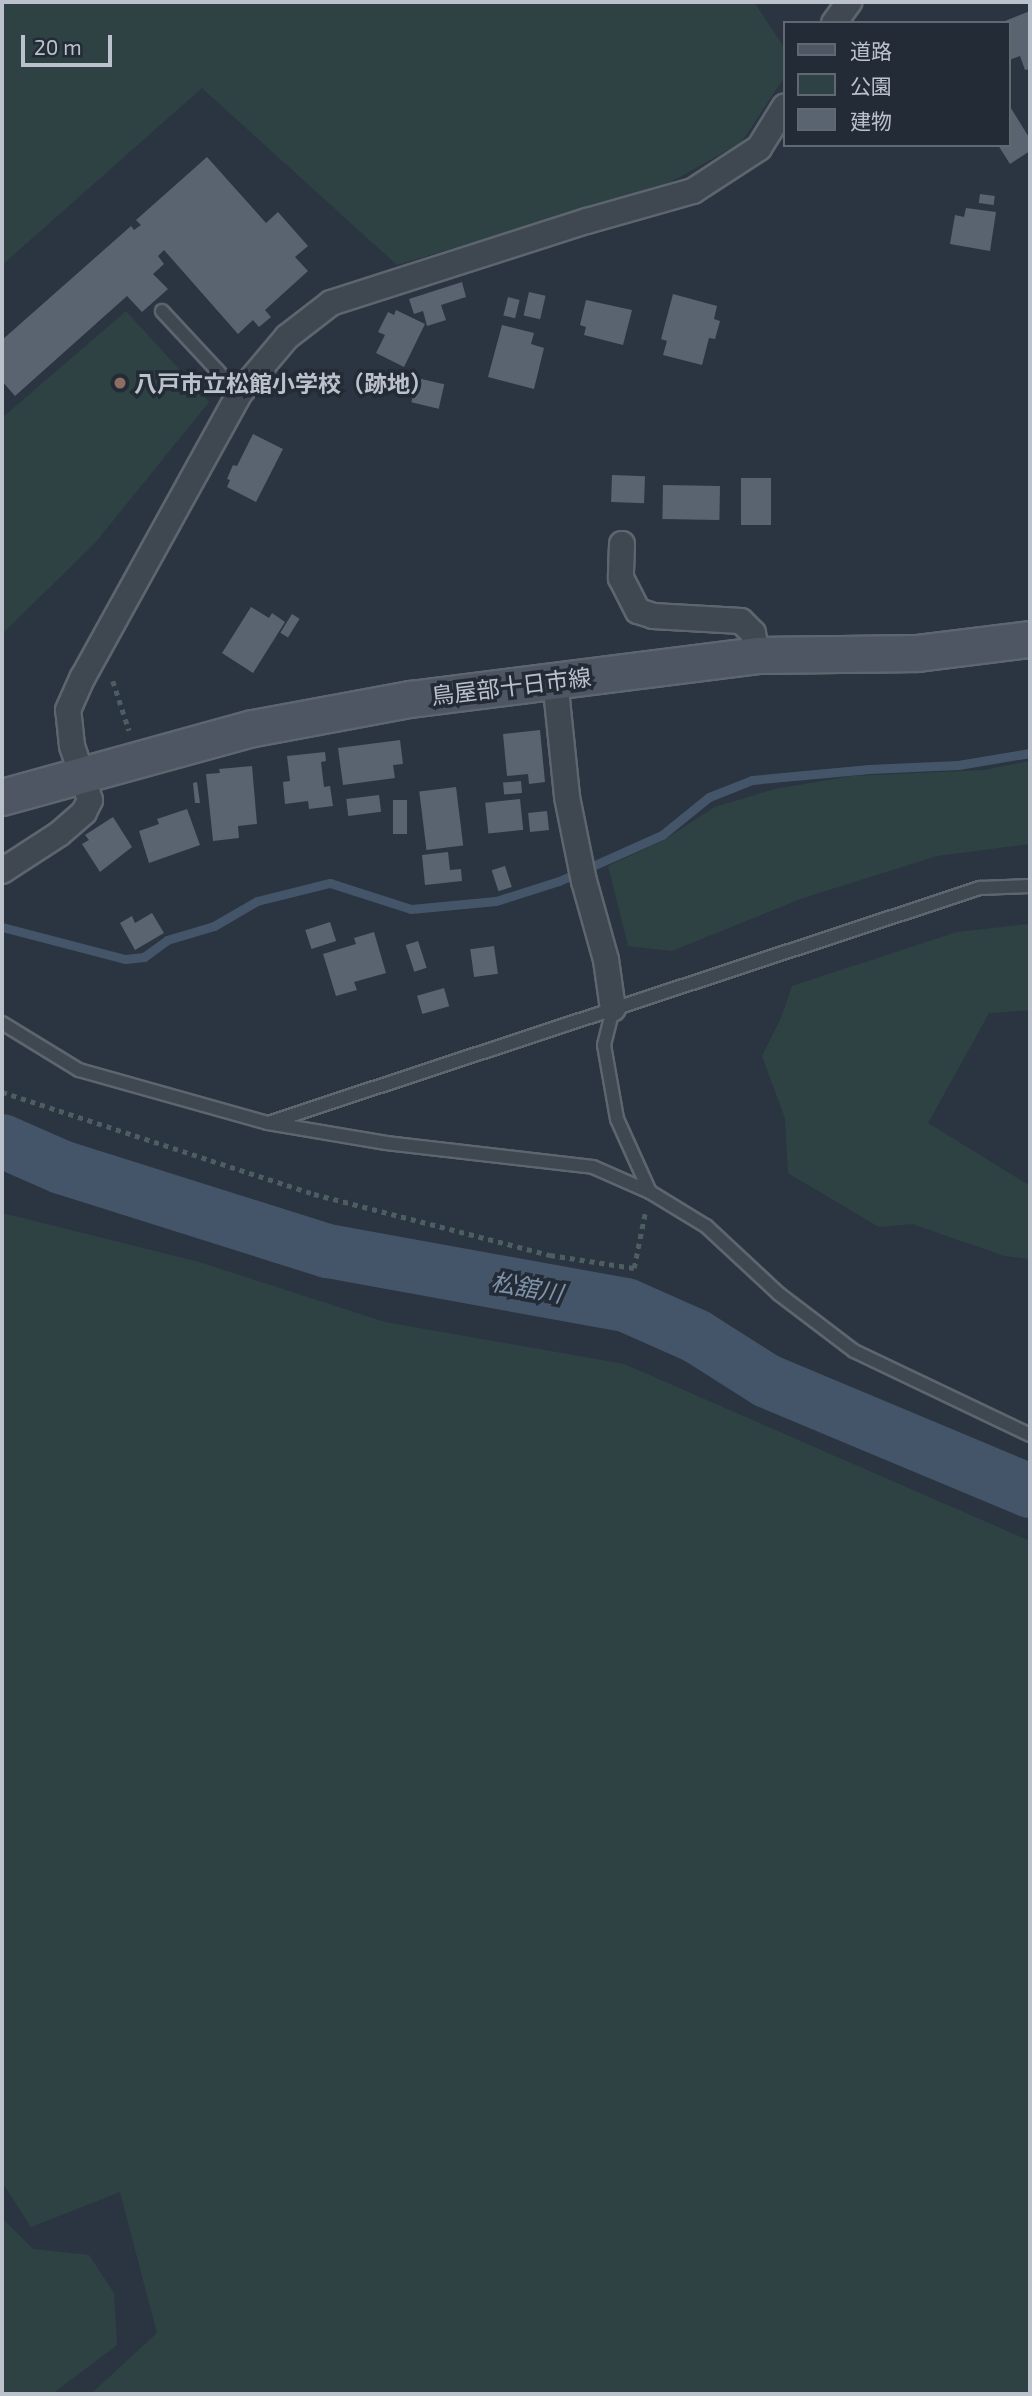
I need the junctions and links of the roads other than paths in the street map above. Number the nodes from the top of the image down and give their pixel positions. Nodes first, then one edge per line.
1 (849, 2) edge
2 (835, 21) edge
3 (783, 109) edge
4 (162, 311) dead end
5 (239, 394) junction
6 (622, 544) dead end
7 (1030, 639) edge
8 (757, 655) junction
9 (555, 680) junction
10 (82, 774) junction
11 (2, 797) edge
12 (2, 871) edge
13 (1030, 886) edge
14 (612, 1009) junction
15 (2, 1023) edge
16 (268, 1123) junction
17 (650, 1192) junction
18 (1030, 1435) edge

1 - 2 street
3 - 5 street
4 - 5 lane
5 - 10 street
6 - 8 street
7 - 8 main road, 鳥屋部十日市線
8 - 9 main road, 鳥屋部十日市線
9 - 10 main road, 鳥屋部十日市線
9 - 14 street
10 - 11 main road, 鳥屋部十日市線
10 - 12 street
13 - 14 lane
14 - 16 lane
14 - 17 lane
15 - 16 lane
16 - 17 lane
17 - 18 lane

